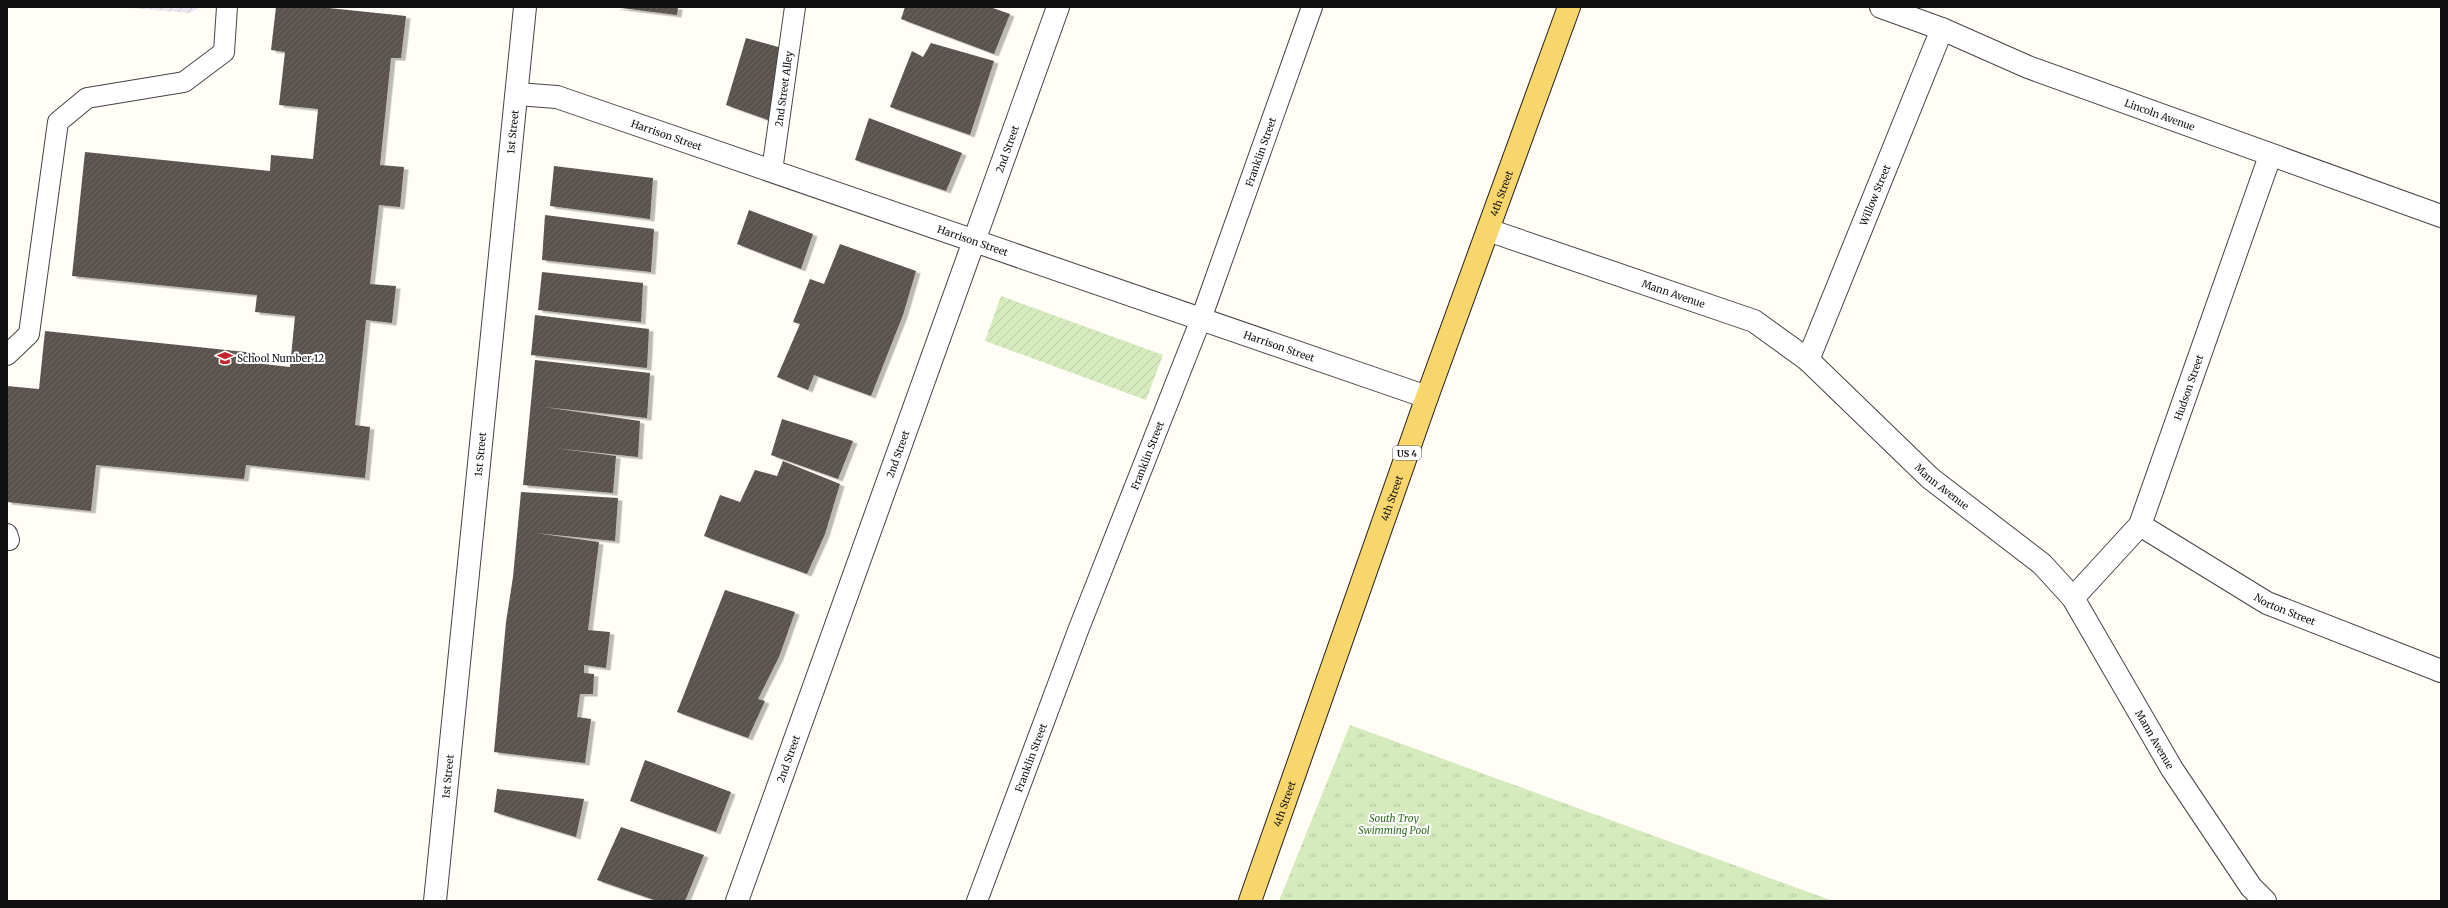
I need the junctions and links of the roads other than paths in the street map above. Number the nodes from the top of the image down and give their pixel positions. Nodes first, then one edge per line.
1 (227, 7) edge
2 (525, 7) edge
3 (795, 7) edge
4 (1058, 7) edge
5 (1312, 7) edge
6 (1569, 7) edge
7 (1881, 7) edge
8 (1942, 29) junction
9 (517, 94) junction
10 (2270, 156) junction
11 (772, 171) junction
12 (2441, 216) edge
13 (1488, 230) junction
14 (974, 241) junction
15 (1201, 319) junction
16 (7, 355) edge
17 (1808, 360) junction
18 (1427, 397) junction
19 (2140, 525) junction
20 (2073, 598) junction
21 (2441, 671) edge
22 (435, 901) edge
23 (737, 901) edge
24 (977, 901) edge
25 (1250, 901) edge
26 (2265, 901) edge

1 - 16 lane
2 - 9 street, 1st Street
3 - 11 lane, 2nd Street Alley
4 - 14 street, 2nd Street
5 - 15 lane, Franklin Street
6 - 13 main road, 4th Street / US 4
7 - 8 street, Lincoln Avenue
8 - 10 street, Lincoln Avenue
8 - 17 street, Willow Street
9 - 11 street, Harrison Street
9 - 22 street, 1st Street
10 - 12 street, Lincoln Avenue
10 - 19 street, Hudson Street
11 - 14 street, Harrison Street
13 - 17 street, Mann Avenue
13 - 18 main road, 4th Street / US 4
14 - 15 street, Harrison Street
14 - 23 street, 2nd Street
15 - 18 street, Harrison Street
15 - 24 lane, Franklin Street
17 - 20 street, Mann Avenue
18 - 25 main road, 4th Street / US 4
19 - 20 street, Hudson Street
19 - 21 street, Norton Street
20 - 26 street, Mann Avenue

